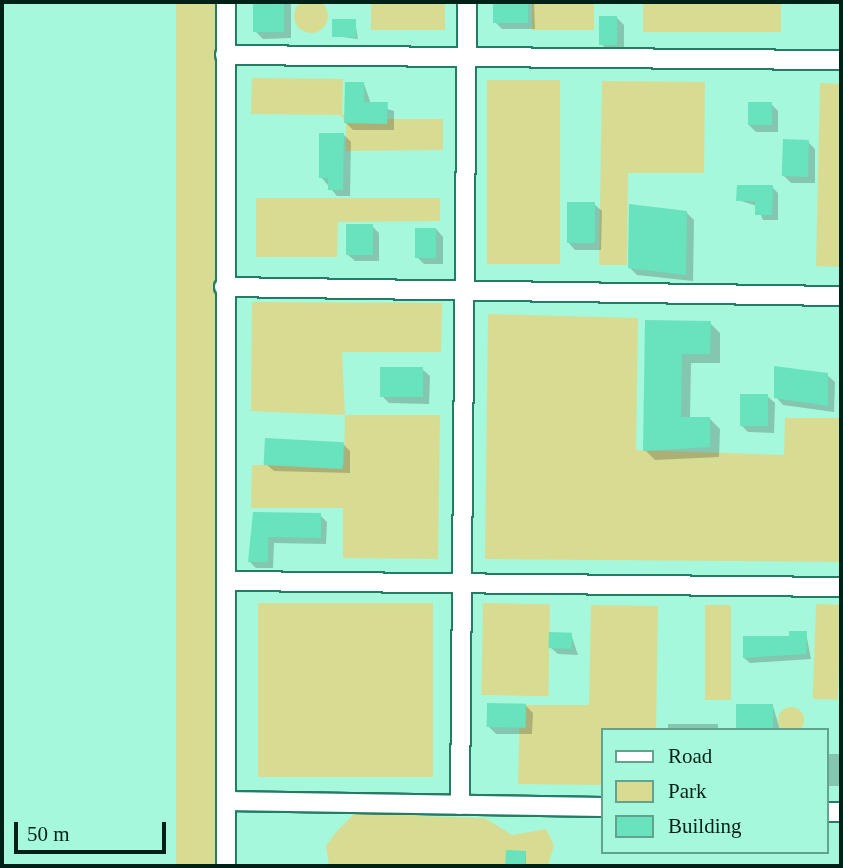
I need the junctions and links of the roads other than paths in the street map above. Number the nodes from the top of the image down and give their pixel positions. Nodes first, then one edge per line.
1 (226, 2) edge
2 (467, 2) edge
3 (225, 55) junction
4 (467, 57) junction
5 (841, 60) edge
6 (223, 287) junction
7 (465, 291) junction
8 (841, 296) edge
9 (229, 581) junction
10 (462, 583) junction
11 (841, 587) edge
12 (226, 801) junction
13 (460, 805) junction
14 (602, 807) edge
15 (226, 866) edge

1 - 3 street
2 - 4 street
3 - 4 street
3 - 6 street
4 - 5 street
4 - 7 street
6 - 7 street
6 - 9 street
7 - 8 street
7 - 10 street
9 - 10 street
9 - 12 street
10 - 11 street
10 - 13 street
12 - 13 street
12 - 15 street
13 - 14 street

